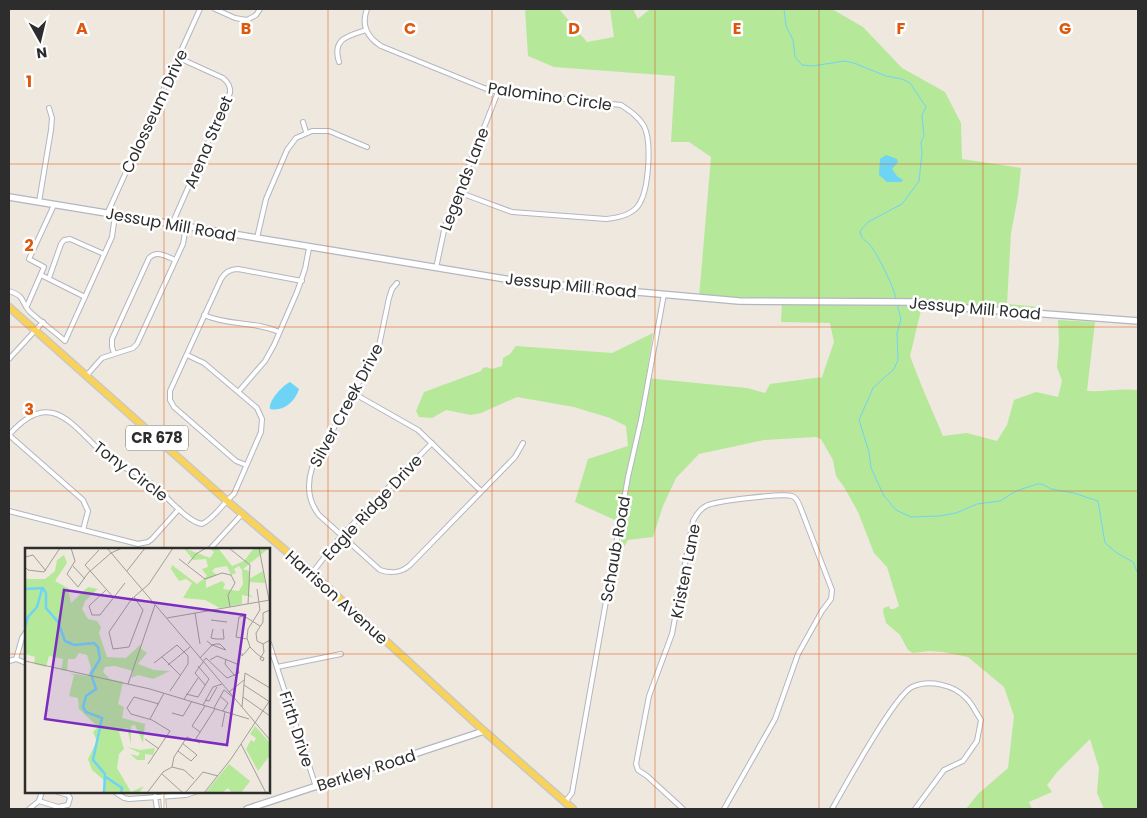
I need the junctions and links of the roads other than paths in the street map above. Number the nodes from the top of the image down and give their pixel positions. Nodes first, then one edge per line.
1 (200, 9) edge
2 (215, 9) edge
3 (260, 9) edge
4 (367, 9) edge
5 (366, 30) junction
6 (179, 58) junction
7 (339, 62) dead end
8 (498, 92) junction
9 (49, 108) dead end
10 (303, 122) dead end
11 (306, 132) junction
12 (367, 147) dead end
13 (458, 192) junction
14 (9, 197) edge
15 (39, 202) junction
16 (54, 204) junction
17 (107, 214) junction
18 (115, 215) junction
19 (172, 224) junction
20 (186, 227) junction
21 (257, 239) junction
22 (309, 248) junction
23 (104, 254) junction
24 (175, 260) junction
25 (44, 267) junction
26 (436, 268) junction
27 (52, 270) junction
28 (41, 274) junction
29 (49, 278) junction
30 (302, 280) junction
31 (397, 283) dead end
32 (9, 291) edge
33 (664, 294) junction
34 (85, 297) junction
35 (27, 306) junction
36 (9, 307) edge
37 (204, 315) junction
38 (43, 322) junction
39 (1138, 322) edge
40 (34, 331) junction
41 (280, 332) junction
42 (114, 353) junction
43 (187, 354) junction
44 (9, 359) edge
45 (87, 375) junction
46 (239, 391) junction
47 (353, 393) junction
48 (9, 435) edge
49 (432, 443) junction
50 (523, 443) dead end
51 (246, 465) junction
52 (481, 491) junction
53 (226, 500) junction
54 (179, 509) junction
55 (9, 512) edge
56 (243, 513) junction
57 (83, 530) junction
58 (342, 536) junction
59 (211, 548) edge
60 (312, 572) junction
61 (25, 634) edge
62 (270, 646) edge
63 (341, 654) dead end
64 (16, 659) junction
65 (9, 661) edge
66 (25, 663) edge
67 (277, 667) junction
68 (484, 731) junction
69 (316, 787) junction
70 (42, 793) edge
71 (61, 793) edge
72 (117, 793) edge
73 (192, 793) edge
74 (155, 796) junction
75 (163, 796) junction
76 (39, 801) junction
77 (565, 802) junction
78 (29, 809) edge
79 (157, 809) edge
80 (164, 809) edge
81 (247, 809) edge
82 (573, 809) edge
83 (683, 809) edge
84 (724, 809) edge
85 (832, 809) edge
86 (915, 809) edge

1 - 6 street, Colosseum Drive
2 - 3 street
4 - 5 street
5 - 7 street
5 - 8 street, Palomino Circle
6 - 17 street, Colosseum Drive
6 - 19 street, Arena Street
8 - 13 street, Legends Lane
8 - 13 street, Palomino Circle
9 - 15 street
10 - 11 street
11 - 12 street
11 - 21 street
13 - 26 street, Legends Lane
14 - 15 street, Jessup Mill Road
15 - 16 street, Jessup Mill Road
16 - 17 street, Jessup Mill Road
16 - 25 street
17 - 18 street, Jessup Mill Road
18 - 19 street, Jessup Mill Road
18 - 23 street
19 - 20 street, Jessup Mill Road
20 - 21 street, Jessup Mill Road
20 - 24 street
21 - 22 street, Jessup Mill Road
22 - 26 street, Jessup Mill Road
22 - 30 street
23 - 27 street
23 - 34 street
24 - 42 street
24 - 42 street
25 - 27 street
25 - 28 street
26 - 33 street, Jessup Mill Road
27 - 29 street
28 - 29 street
28 - 35 street
29 - 34 street
30 - 37 street
30 - 41 street
31 - 47 street, Silver Creek Drive
32 - 35 street
33 - 39 street, Jessup Mill Road
33 - 77 street, Schaub Road
34 - 38 street
35 - 38 street
36 - 40 main road, Harrison Avenue / CR 678
37 - 41 street
37 - 43 street
38 - 40 street
40 - 44 street
40 - 45 main road, Harrison Avenue / CR 678
41 - 46 street
42 - 45 street
43 - 46 street
43 - 51 street
45 - 53 main road, Harrison Avenue / CR 678
46 - 51 street
47 - 49 street
47 - 58 street, Silver Creek Drive
48 - 54 street, Tony Circle
48 - 57 street
49 - 52 street
49 - 58 street, Eagle Ridge Drive
50 - 52 street, Silver Creek Drive
51 - 53 street
52 - 58 street, Silver Creek Drive
53 - 54 street, Tony Circle
53 - 56 main road, Harrison Avenue / CR 678
54 - 57 street, Tony Circle
55 - 57 street, Tony Circle
56 - 59 street
56 - 60 main road, Harrison Avenue / CR 678
58 - 60 street, Eagle Ridge Drive
60 - 68 main road, Harrison Avenue / CR 678
61 - 64 street
62 - 67 street, Firth Drive
63 - 67 street
64 - 65 street
64 - 66 street
67 - 69 street, Firth Drive
68 - 69 street, Berkley Road
68 - 77 main road, Harrison Avenue / CR 678
69 - 81 street, Berkley Road
70 - 76 street
71 - 76 street
72 - 74 street
73 - 75 street
74 - 75 street
74 - 79 street
75 - 80 street
76 - 78 street
77 - 82 main road, Harrison Avenue / CR 678
83 - 84 street, Kristen Lane
85 - 86 street

